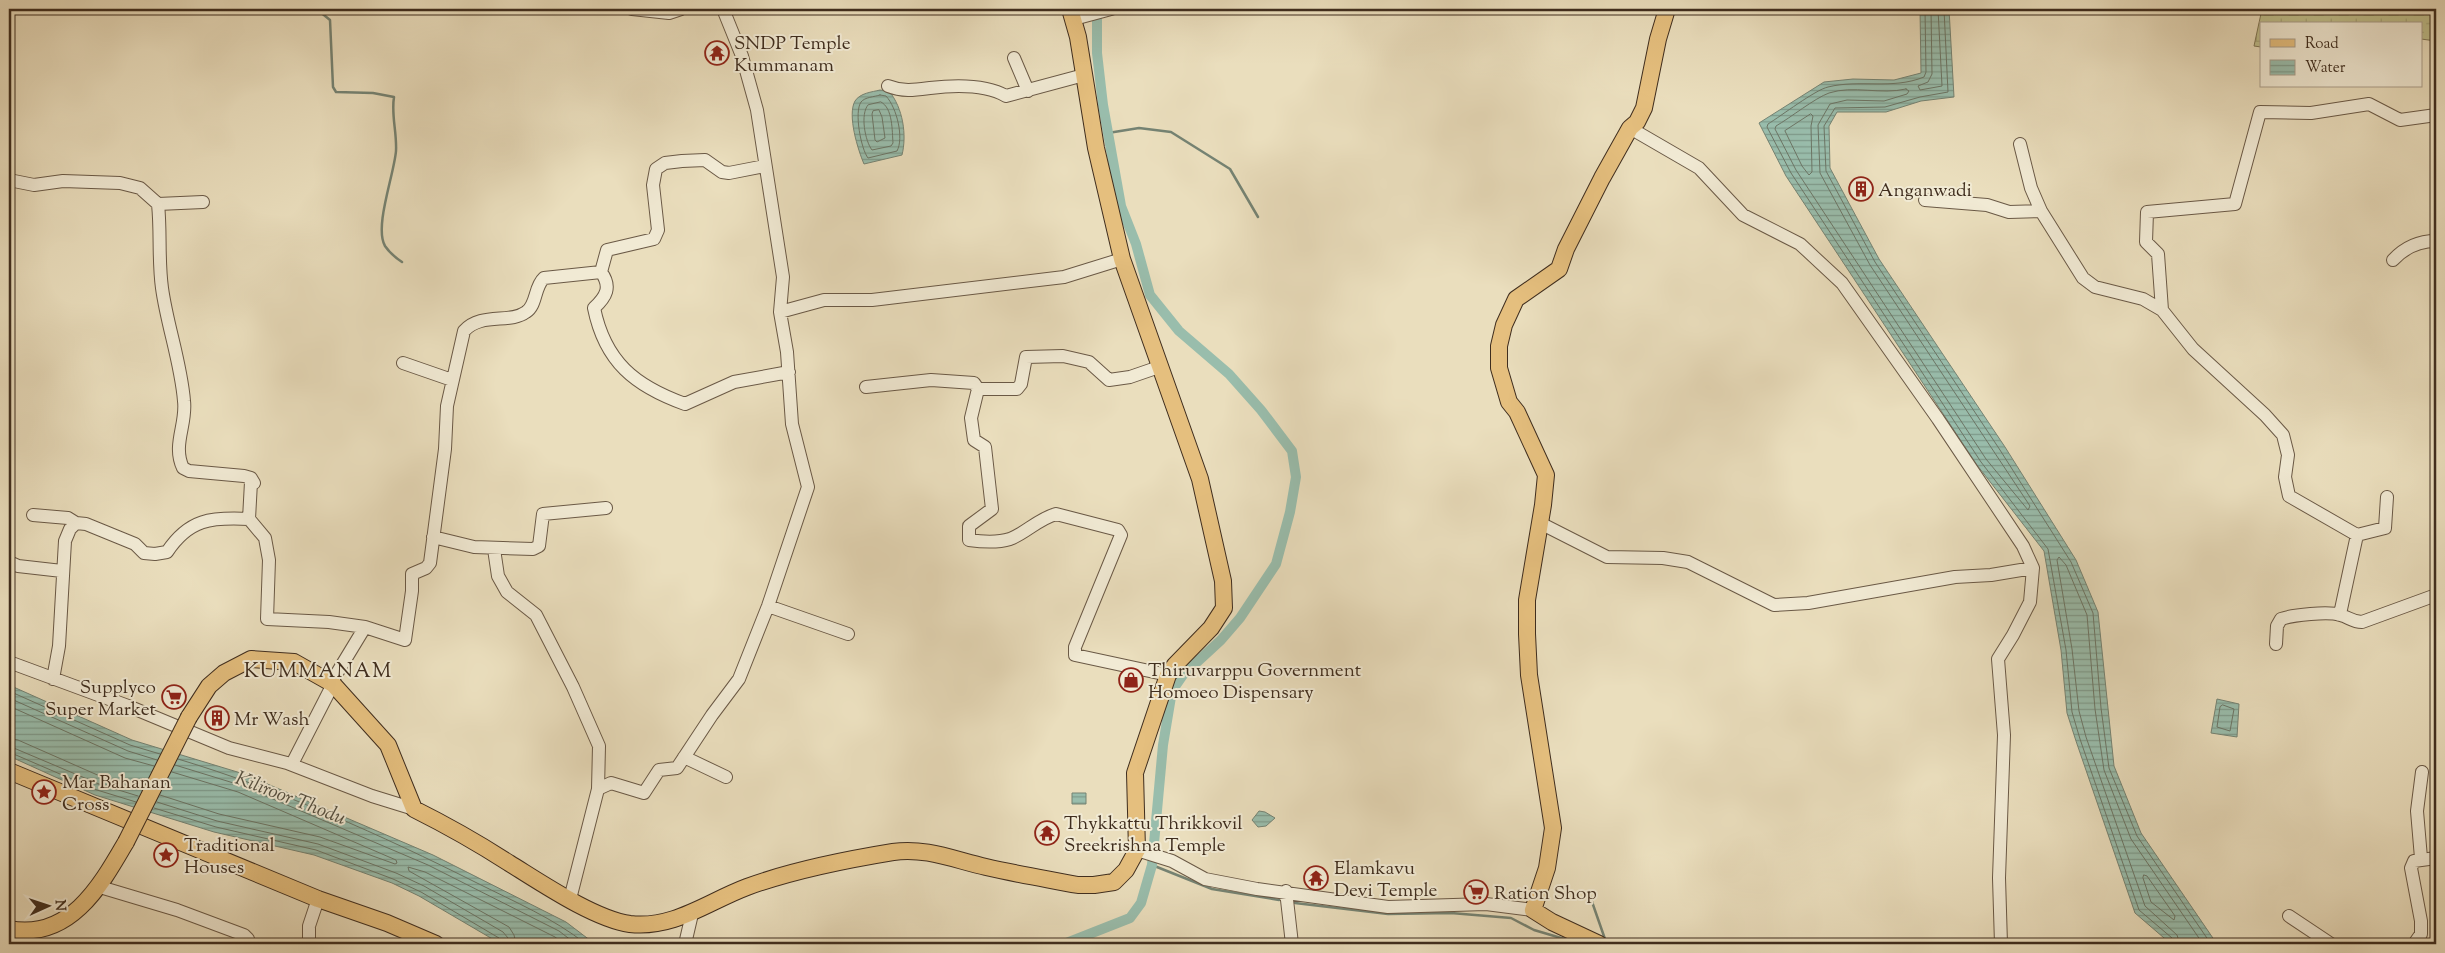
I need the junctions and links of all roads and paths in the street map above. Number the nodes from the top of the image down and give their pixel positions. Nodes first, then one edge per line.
1 (632, 9) edge
2 (681, 9) edge
3 (723, 9) edge
4 (1111, 9) edge
5 (1667, 9) edge
6 (1076, 15) edge
7 (1014, 58) dead end
8 (1084, 75) junction
9 (888, 86) dead end
10 (1028, 91) junction
11 (2436, 116) edge
12 (1630, 128) junction
13 (2020, 144) dead end
14 (765, 166) junction
15 (9, 180) edge
16 (1925, 200) dead end
17 (203, 202) dead end
18 (158, 204) junction
19 (2041, 211) junction
20 (2436, 241) edge
21 (1122, 259) junction
22 (2394, 260) dead end
23 (601, 272) junction
24 (2162, 310) junction
25 (780, 312) junction
26 (403, 364) dead end
27 (1159, 367) junction
28 (789, 372) junction
29 (452, 380) junction
30 (866, 387) dead end
31 (978, 389) junction
32 (2387, 497) dead end
33 (606, 508) dead end
34 (33, 515) dead end
35 (249, 519) junction
36 (1540, 522) junction
37 (76, 523) junction
38 (2357, 535) junction
39 (433, 537) junction
40 (494, 548) junction
41 (9, 562) edge
42 (2033, 568) junction
43 (62, 571) junction
44 (2436, 595) edge
45 (768, 606) junction
46 (2340, 614) junction
47 (365, 627) junction
48 (848, 634) dead end
49 (2276, 644) dead end
50 (9, 662) edge
51 (1168, 675) junction
52 (53, 679) junction
53 (332, 683) junction
54 (684, 757) junction
55 (292, 764) junction
56 (9, 771) edge
57 (2422, 772) dead end
58 (726, 777) dead end
59 (598, 789) junction
60 (414, 809) junction
61 (1141, 852) junction
62 (2421, 858) junction
63 (2436, 858) edge
64 (100, 887) junction
65 (1286, 891) junction
66 (570, 899) junction
67 (318, 900) junction
68 (1533, 910) junction
69 (692, 914) junction
70 (2289, 916) dead end
71 (9, 930) edge
72 (249, 944) edge
73 (309, 944) edge
74 (436, 944) edge
75 (685, 944) edge
76 (1292, 944) edge
77 (1600, 944) edge
78 (2001, 944) edge
79 (2331, 944) edge
80 (2414, 944) edge

1 - 2 street
3 - 14 street
4 - 6 street
5 - 12 main road
6 - 8 main road
7 - 10 street
8 - 10 street
8 - 21 main road
9 - 10 street
11 - 24 street
12 - 36 main road
12 - 42 street
13 - 19 street
14 - 23 street
14 - 25 street
15 - 18 street
16 - 19 street
17 - 18 street
18 - 35 street
19 - 24 street
20 - 22 street
21 - 25 street
21 - 27 main road
23 - 28 street
23 - 29 street
24 - 38 street
25 - 28 street
26 - 29 street
27 - 31 street
27 - 51 main road
28 - 45 street
29 - 39 street
30 - 31 street
31 - 51 street
32 - 38 street
33 - 40 street
34 - 37 street
35 - 37 street
35 - 47 street
36 - 42 street
36 - 68 main road
37 - 43 street
38 - 46 street
39 - 40 street
39 - 47 street
40 - 59 street
41 - 43 street
42 - 78 street
43 - 52 street
44 - 46 street
45 - 48 street
45 - 54 street
46 - 49 street
47 - 53 street
50 - 52 street
51 - 61 main road
52 - 55 street
53 - 55 street
53 - 60 main road
53 - 64 main road, bridge
54 - 58 street
54 - 59 street
55 - 60 street
56 - 67 main road
57 - 62 street
59 - 66 street
60 - 66 main road
61 - 65 street
61 - 69 main road
62 - 63 street
62 - 80 street
64 - 71 main road
64 - 72 street
65 - 68 street
65 - 76 street
66 - 69 main road
67 - 73 street
67 - 74 main road
68 - 77 main road
69 - 75 street
70 - 79 street

